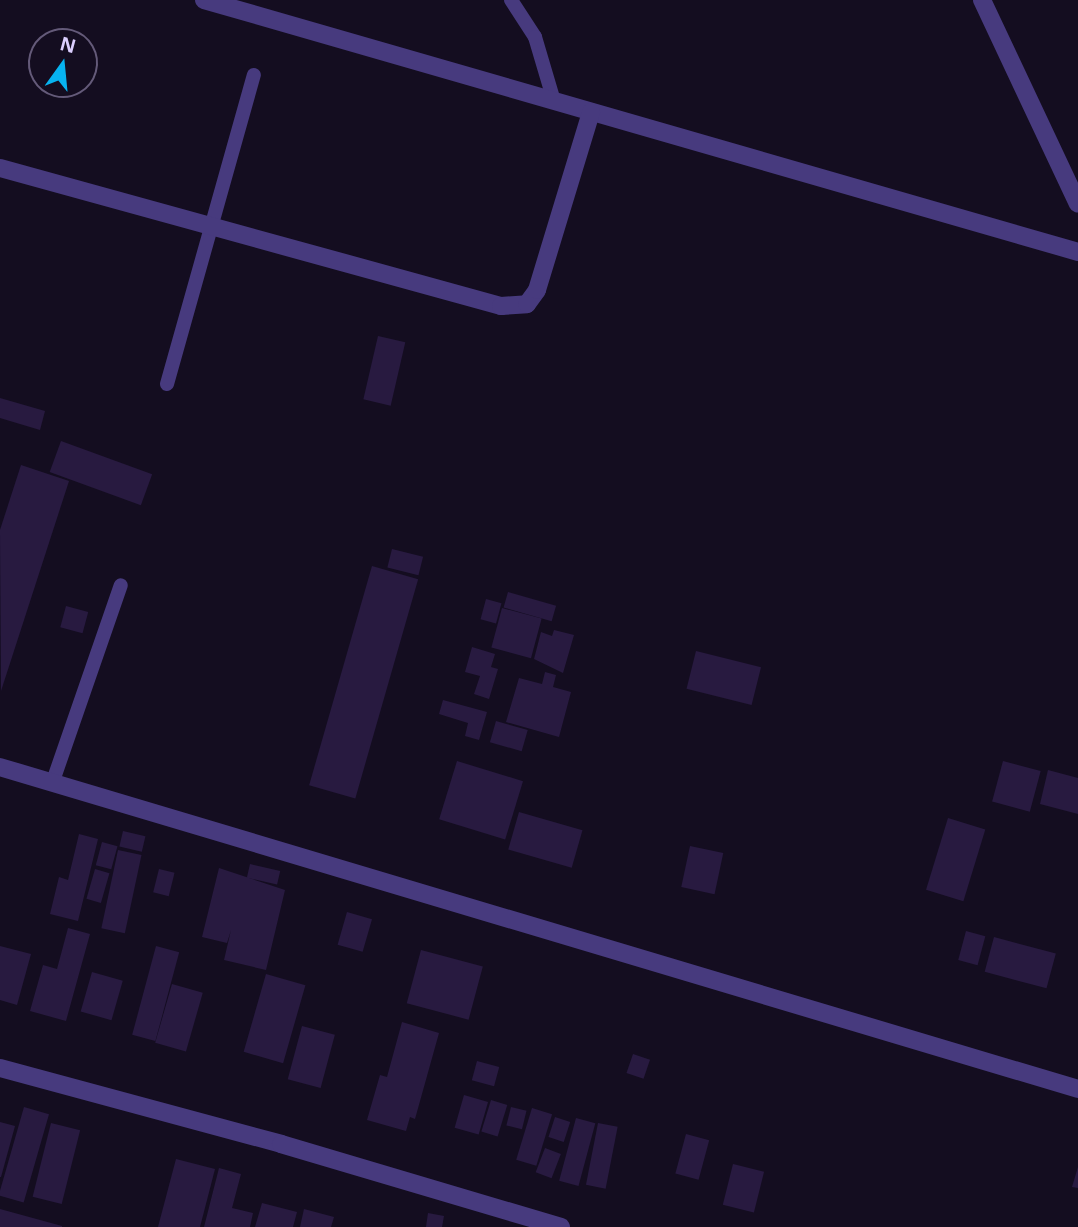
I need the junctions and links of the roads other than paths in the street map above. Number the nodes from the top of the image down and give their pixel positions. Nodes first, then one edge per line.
1 (204, 0) edge
2 (511, 0) edge
3 (982, 0) edge
4 (254, 75) dead end
5 (554, 101) junction
6 (591, 112) junction
7 (0, 168) edge
8 (1078, 204) edge
9 (213, 226) junction
10 (1078, 252) edge
11 (167, 384) dead end
12 (121, 585) dead end
13 (0, 767) edge
14 (53, 781) junction
15 (0, 1068) edge
16 (1078, 1089) edge
17 (561, 1227) edge

1 - 5 street
2 - 5 lane
3 - 8 street
4 - 9 lane
5 - 6 street
6 - 9 street
6 - 10 street
7 - 9 street
9 - 11 lane
12 - 14 lane
13 - 14 street
14 - 16 street
15 - 17 street

